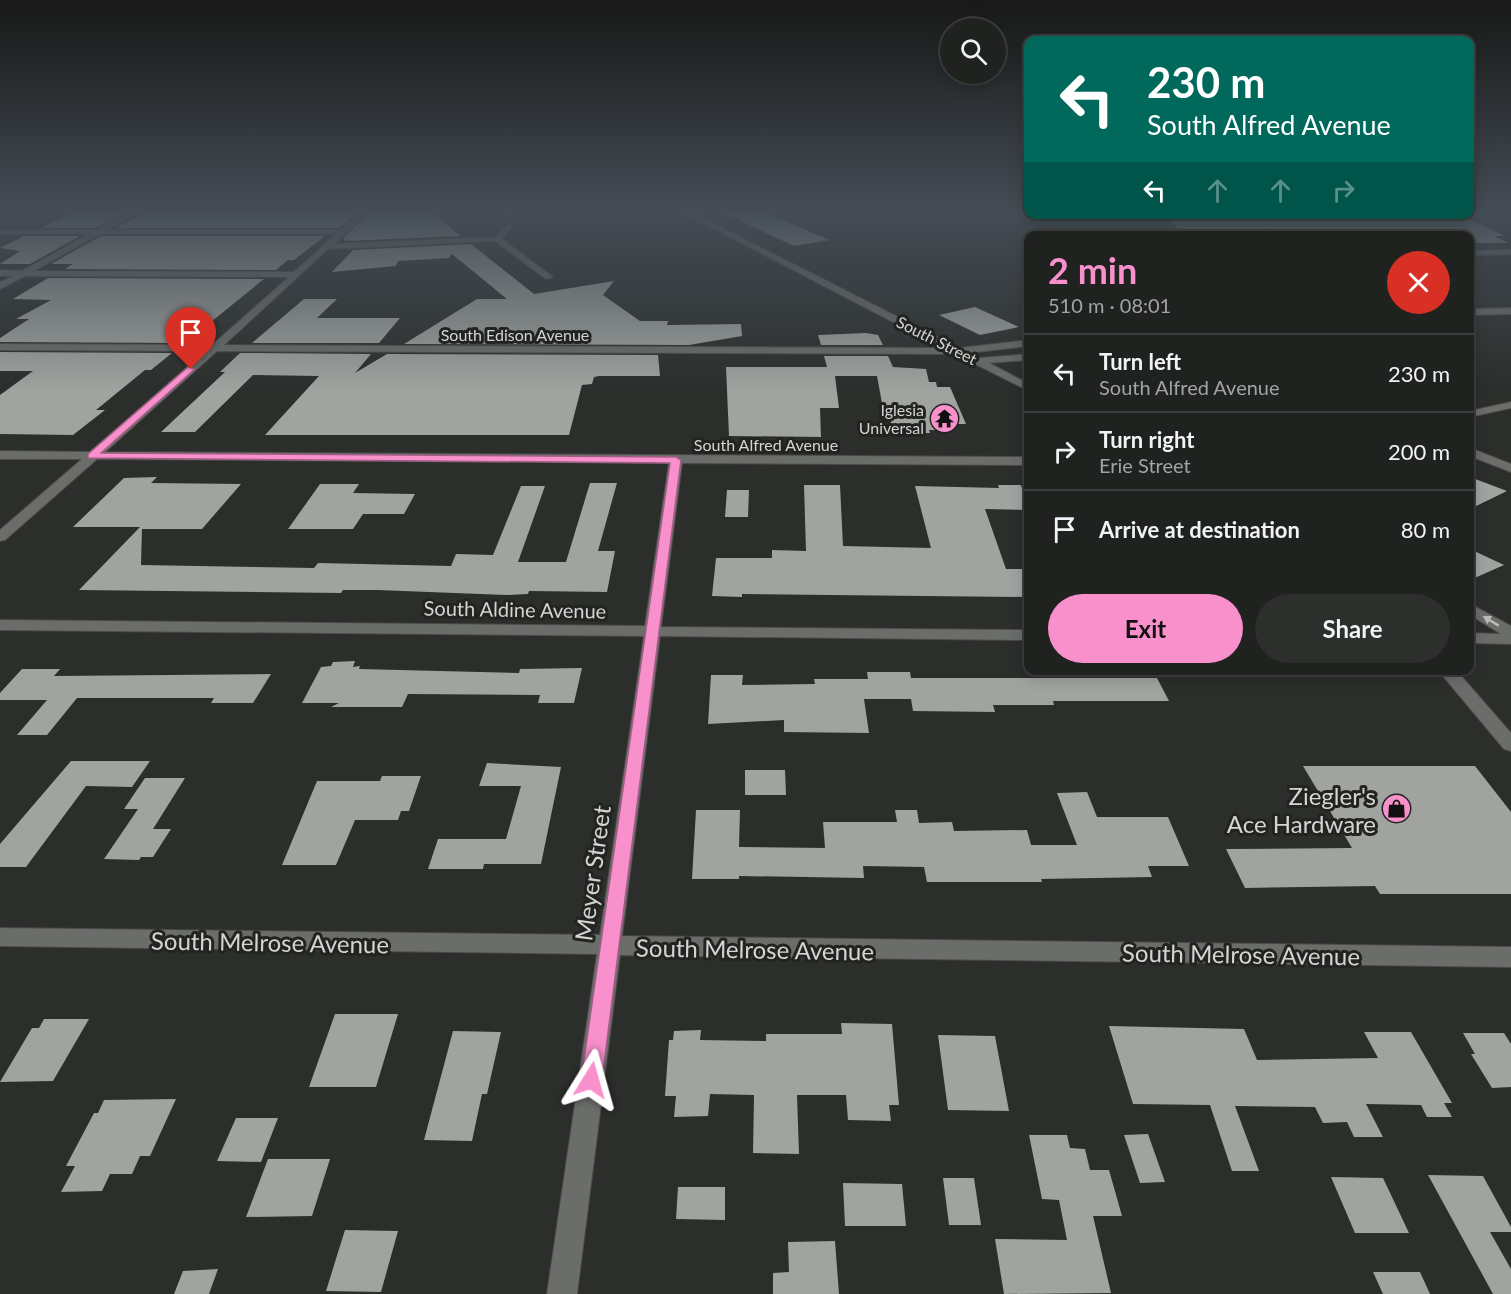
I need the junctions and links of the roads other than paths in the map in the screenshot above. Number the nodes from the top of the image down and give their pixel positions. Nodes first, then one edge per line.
1 (27, 271) edge
2 (296, 271) edge
3 (541, 271) edge
4 (802, 271) edge
5 (0, 273) edge
6 (24, 273) junction
7 (293, 274) junction
8 (549, 277) dead end
9 (0, 286) edge
10 (1511, 311) edge
11 (1474, 312) edge
12 (1024, 344) edge
13 (0, 347) edge
14 (213, 348) junction
15 (958, 351) junction
16 (1024, 357) edge
17 (979, 361) junction
18 (1024, 385) edge
19 (1511, 405) edge
20 (1474, 413) edge
21 (1474, 454) edge
22 (0, 455) edge
23 (92, 456) junction
24 (676, 460) junction
25 (1024, 461) edge
26 (1511, 468) edge
27 (0, 537) edge
28 (1474, 611) edge
29 (0, 625) edge
30 (653, 631) junction
31 (1024, 634) edge
32 (1511, 634) edge
33 (1474, 638) edge
34 (1511, 639) edge
35 (1450, 675) edge
36 (1511, 745) edge
37 (0, 937) edge
38 (609, 947) junction
39 (1511, 957) edge
40 (562, 1294) edge

1 - 6 street
2 - 7 street
3 - 8 street
4 - 15 street, South Street
5 - 6 street
6 - 7 street
6 - 9 street
7 - 14 street
10 - 11 street
12 - 15 street, South Edison Avenue
13 - 14 street, South Edison Avenue
14 - 15 street, South Edison Avenue
14 - 23 street
15 - 17 street, South Street
16 - 17 street
17 - 18 street, South Street
19 - 20 street
21 - 26 street
22 - 23 street, South Alfred Avenue
23 - 24 street, South Alfred Avenue
23 - 27 street
24 - 25 street, South Alfred Avenue
24 - 30 street, Meyer Street
32 -> 28 street
29 - 30 street, South Aldine Avenue
30 - 31 street, South Aldine Avenue
30 - 38 street, Meyer Street
33 - 34 street
35 - 36 street
37 - 38 street, South Melrose Avenue
38 - 39 street, South Melrose Avenue
38 - 40 street, Meyer Street

